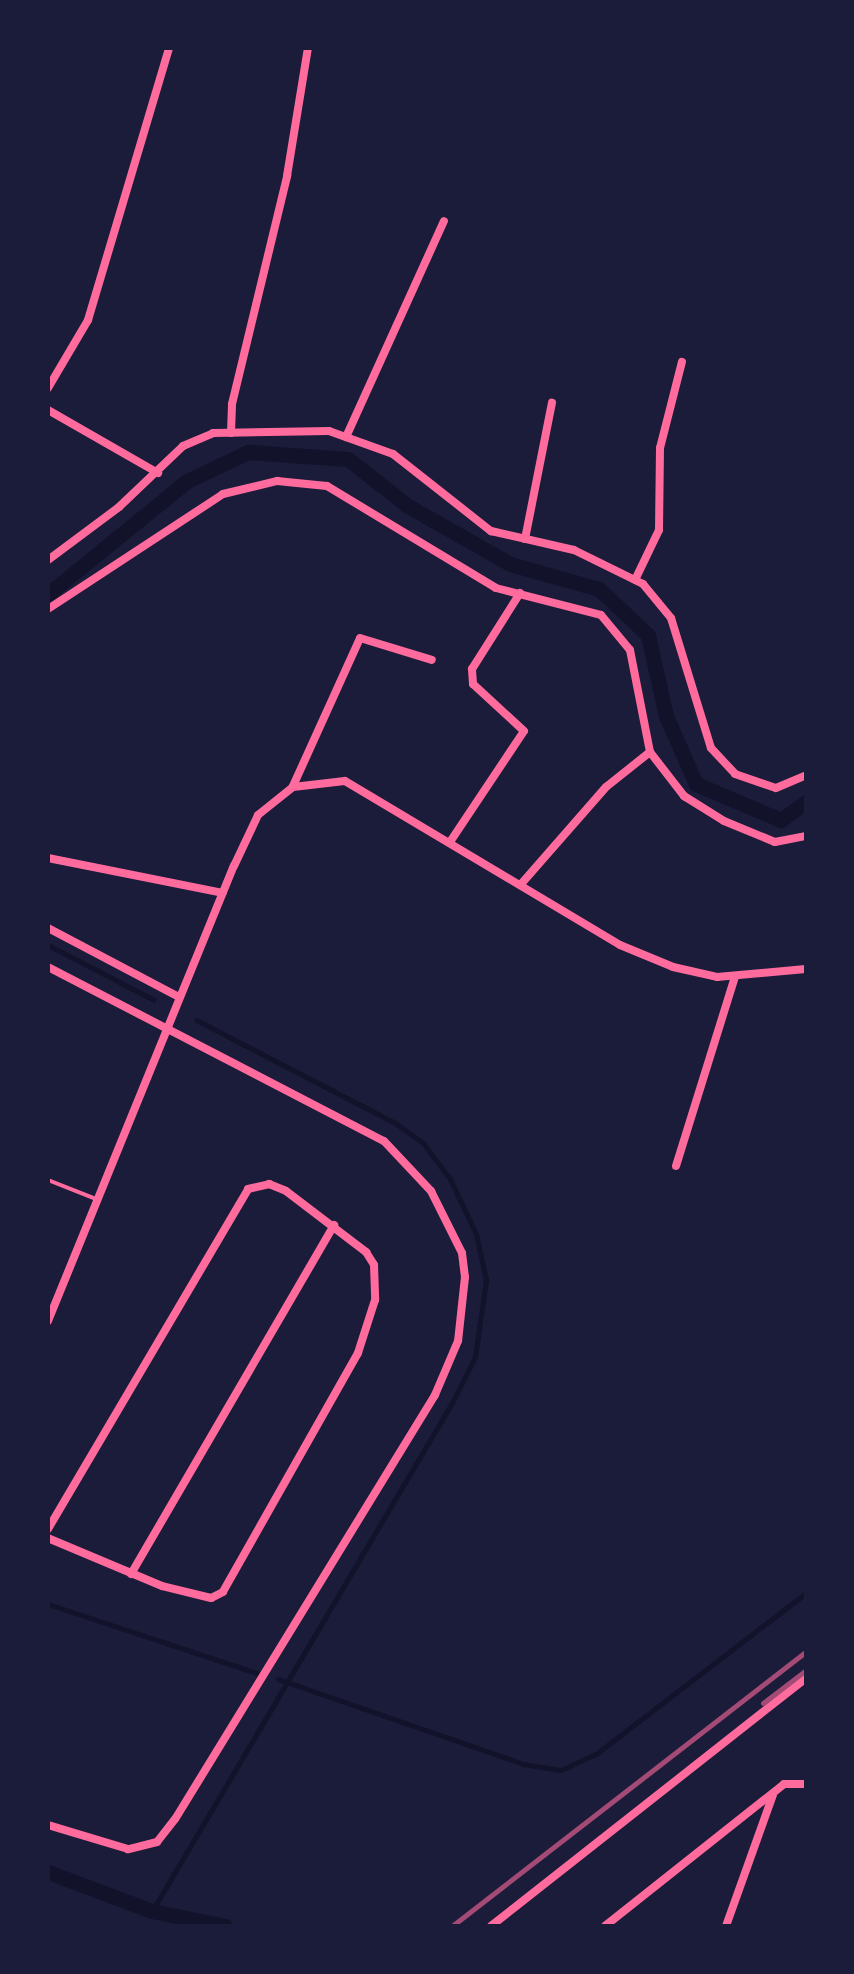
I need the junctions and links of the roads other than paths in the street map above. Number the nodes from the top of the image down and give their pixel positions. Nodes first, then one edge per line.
1 (168, 48) edge
2 (308, 48) edge
3 (444, 222) dead end
4 (682, 362) dead end
5 (48, 388) edge
6 (552, 403) dead end
7 (48, 410) edge
8 (231, 434) junction
9 (346, 437) junction
10 (158, 472) junction
11 (526, 539) junction
12 (48, 560) edge
13 (635, 580) junction
14 (520, 593) junction
15 (48, 609) edge
16 (432, 660) dead end
17 (650, 752) junction
18 (806, 775) edge
19 (293, 787) junction
20 (806, 836) edge
21 (450, 842) junction
22 (48, 858) edge
23 (521, 884) junction
24 (223, 893) junction
25 (48, 928) edge
26 (48, 967) edge
27 (806, 968) edge
28 (735, 977) junction
29 (179, 997) junction
30 (166, 1029) junction
31 (676, 1166) dead end
32 (48, 1180) edge
33 (96, 1198) junction
34 (334, 1225) junction
35 (48, 1321) edge
36 (48, 1529) edge
37 (48, 1538) edge
38 (131, 1574) junction
39 (806, 1678) edge
40 (806, 1784) edge
41 (773, 1794) junction
42 (48, 1825) edge
43 (491, 1926) edge
44 (605, 1926) edge
45 (726, 1926) edge

1 - 5 street
2 - 8 street
3 - 9 street
4 - 13 street
6 - 11 street
7 - 10 street
8 - 9 street
8 - 10 street
9 - 11 street
10 - 12 street
11 - 13 street
13 - 18 street
14 - 15 street
14 - 17 street
14 - 21 street
16 - 19 street
17 - 20 street
17 - 23 street
19 - 21 street
19 - 24 street
21 - 23 street
22 - 24 street
23 - 28 street
24 - 29 street
25 - 29 street
26 - 30 street
27 - 28 street
28 - 31 street
29 - 30 street
30 - 33 street
30 - 42 street
32 - 33 lane
33 - 35 street
34 - 36 street
34 - 38 street
34 - 38 street
37 - 38 street
39 - 43 street
40 - 41 street
41 - 44 street
41 - 45 street

